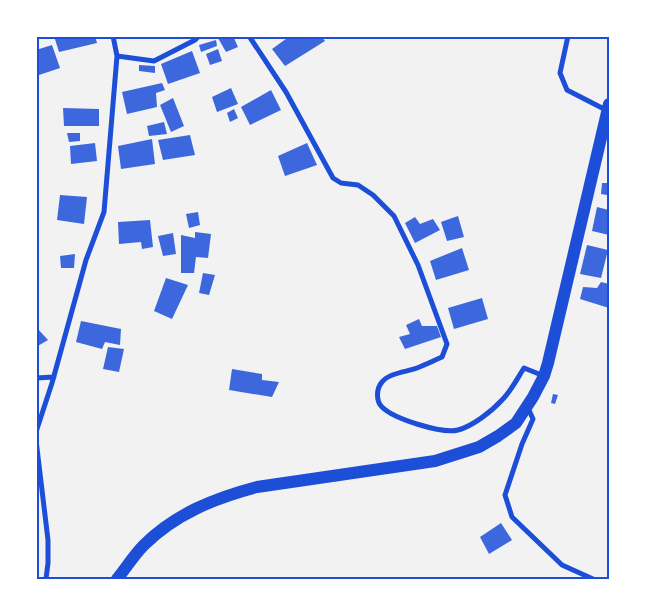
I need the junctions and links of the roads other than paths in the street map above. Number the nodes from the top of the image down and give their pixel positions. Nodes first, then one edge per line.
1 (113, 36) edge
2 (199, 36) edge
3 (249, 36) edge
4 (568, 36) edge
5 (117, 56) junction
6 (608, 107) edge
7 (544, 376) junction
8 (54, 377) junction
9 (36, 378) edge
10 (528, 406) junction
11 (36, 432) edge
12 (36, 440) edge
13 (46, 579) edge
14 (117, 579) edge
15 (593, 579) edge

1 - 5 street
2 - 5 street
3 - 7 street
4 - 6 street
5 - 8 street
6 - 7 main road
7 - 10 main road
8 - 9 street
8 - 11 street
10 - 14 main road
10 - 15 street
12 - 13 street

